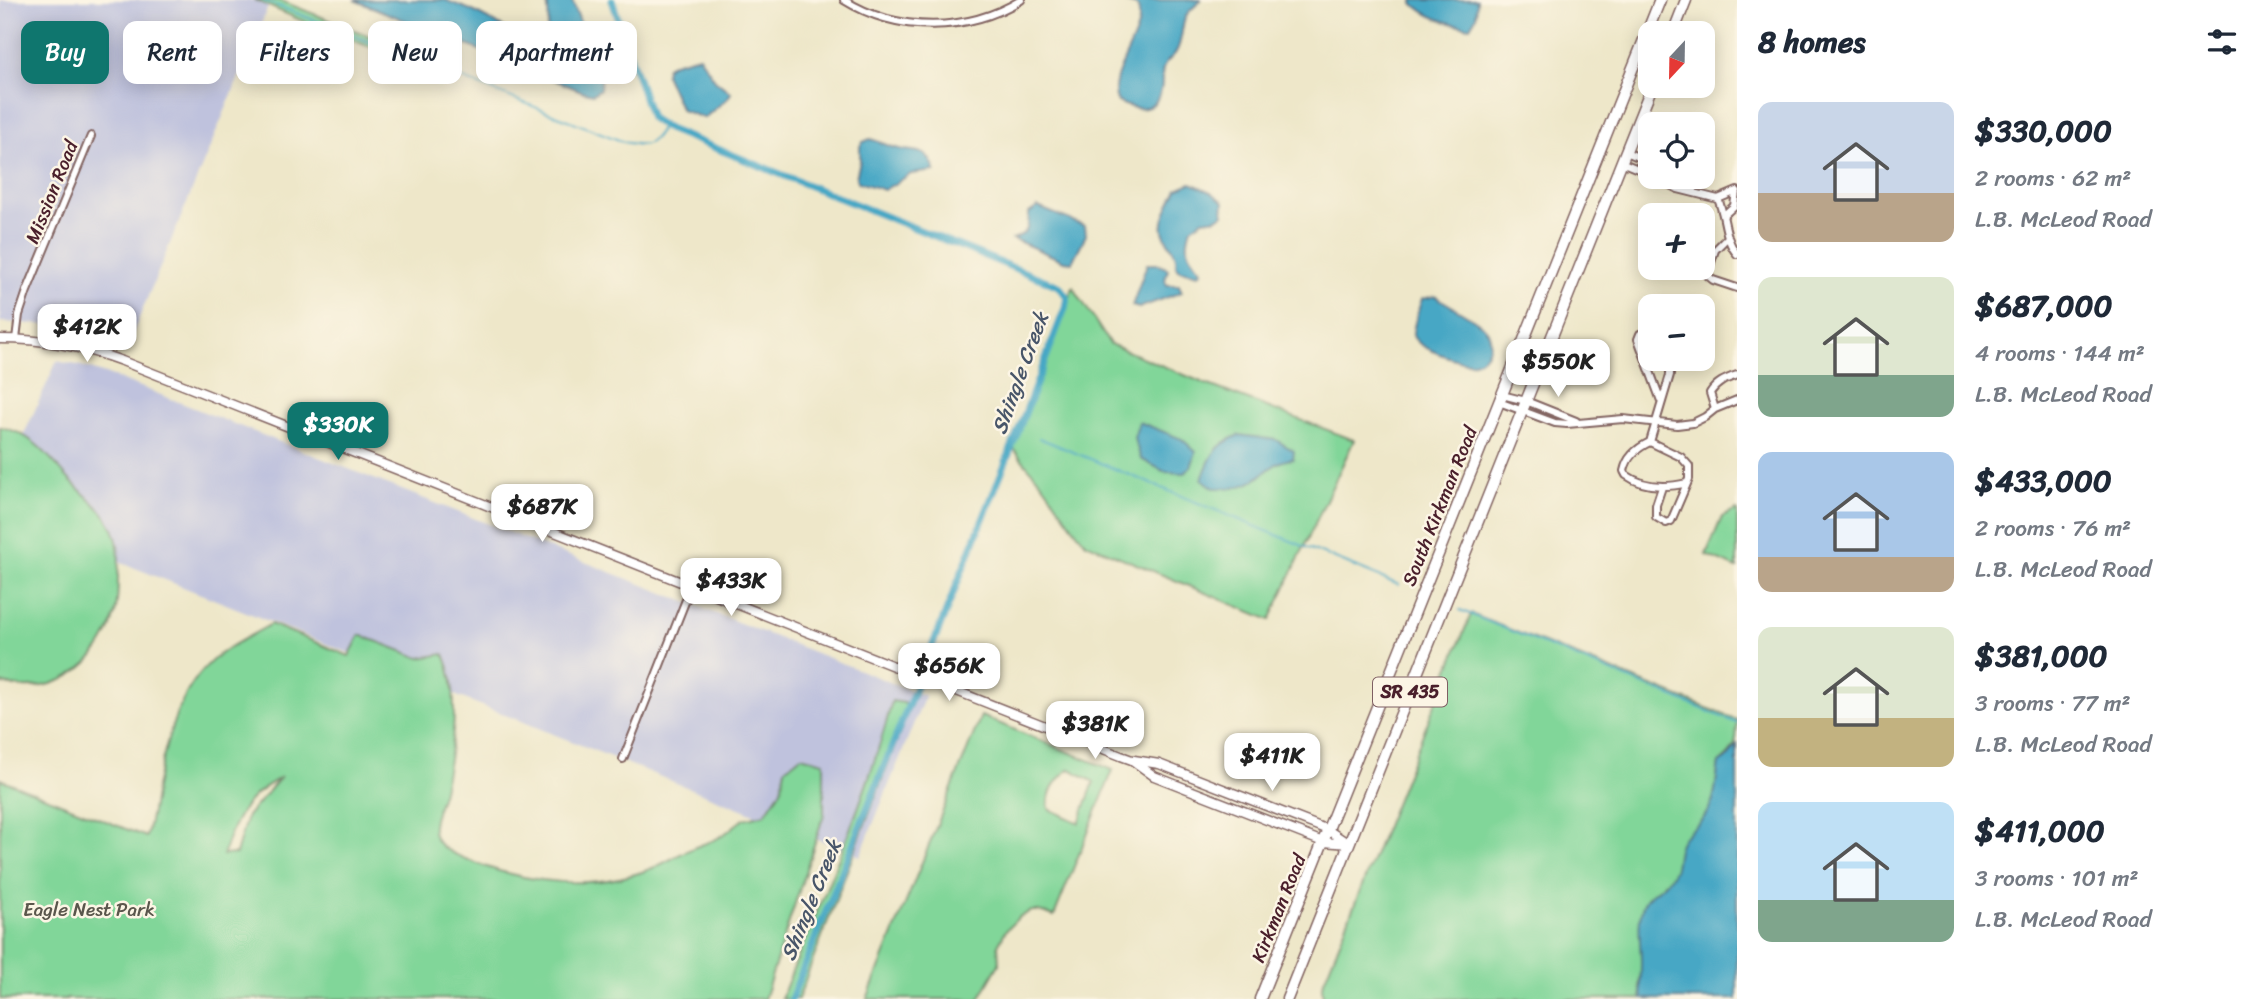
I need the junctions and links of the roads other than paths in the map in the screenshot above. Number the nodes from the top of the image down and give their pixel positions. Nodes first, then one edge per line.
1 (844, 0) edge
2 (1021, 0) edge
3 (1660, 0) edge
4 (1686, 0) edge
5 (1654, 21) edge
6 (1678, 21) edge
7 (1638, 65) edge
8 (1647, 98) edge
9 (91, 136) dead end
10 (1624, 157) junction
11 (1638, 160) edge
12 (1638, 166) edge
13 (1678, 189) edge
14 (1693, 189) edge
15 (1696, 192) junction
16 (1736, 192) edge
17 (1718, 199) junction
18 (1724, 215) junction
19 (1728, 237) junction
20 (1737, 254) edge
21 (1737, 288) edge
22 (0, 339) edge
23 (16, 340) junction
24 (1650, 371) edge
25 (1670, 371) edge
26 (1737, 375) edge
27 (1501, 398) junction
28 (1737, 400) edge
29 (1661, 401) junction
30 (1524, 406) junction
31 (1715, 409) junction
32 (1580, 423) junction
33 (1655, 423) junction
34 (1650, 442) junction
35 (1687, 484) junction
36 (1662, 487) junction
37 (691, 587) junction
38 (623, 758) dead end
39 (1132, 760) junction
40 (1328, 830) junction
41 (1323, 842) junction
42 (1349, 844) junction
43 (1261, 999) edge
44 (1287, 999) edge

1 - 2 street
3 - 5 main road, South Kirkman Road / SR 435
4 - 6 main road
7 - 27 main road, South Kirkman Road / SR 435
8 - 10 main road, SR 435
9 - 23 street, Mission Road
10 - 11 street
10 - 12 street
10 - 30 main road, SR 435
13 - 15 street
14 - 15 street
15 - 17 street
16 - 17 street
16 - 18 street
17 - 18 street
18 - 19 street
19 - 20 street
19 - 21 street
22 - 23 street
23 - 37 street
24 - 29 street
25 - 29 street
26 - 31 street
27 - 30 street
27 - 30 street
27 - 40 main road, South Kirkman Road / SR 435
28 - 31 street
29 - 33 street
30 - 32 street
30 - 32 street
30 - 42 main road, SR 435
31 - 33 street
32 - 33 street
33 - 34 street
34 - 35 street
34 - 36 street
35 - 36 street
35 - 36 street
37 - 38 street
37 - 39 street
39 - 40 street
39 - 41 street
40 - 41 main road, Kirkman Road / SR 435
40 - 42 street
41 - 42 street
41 - 43 main road, Kirkman Road / SR 435
42 - 44 main road, SR 435

